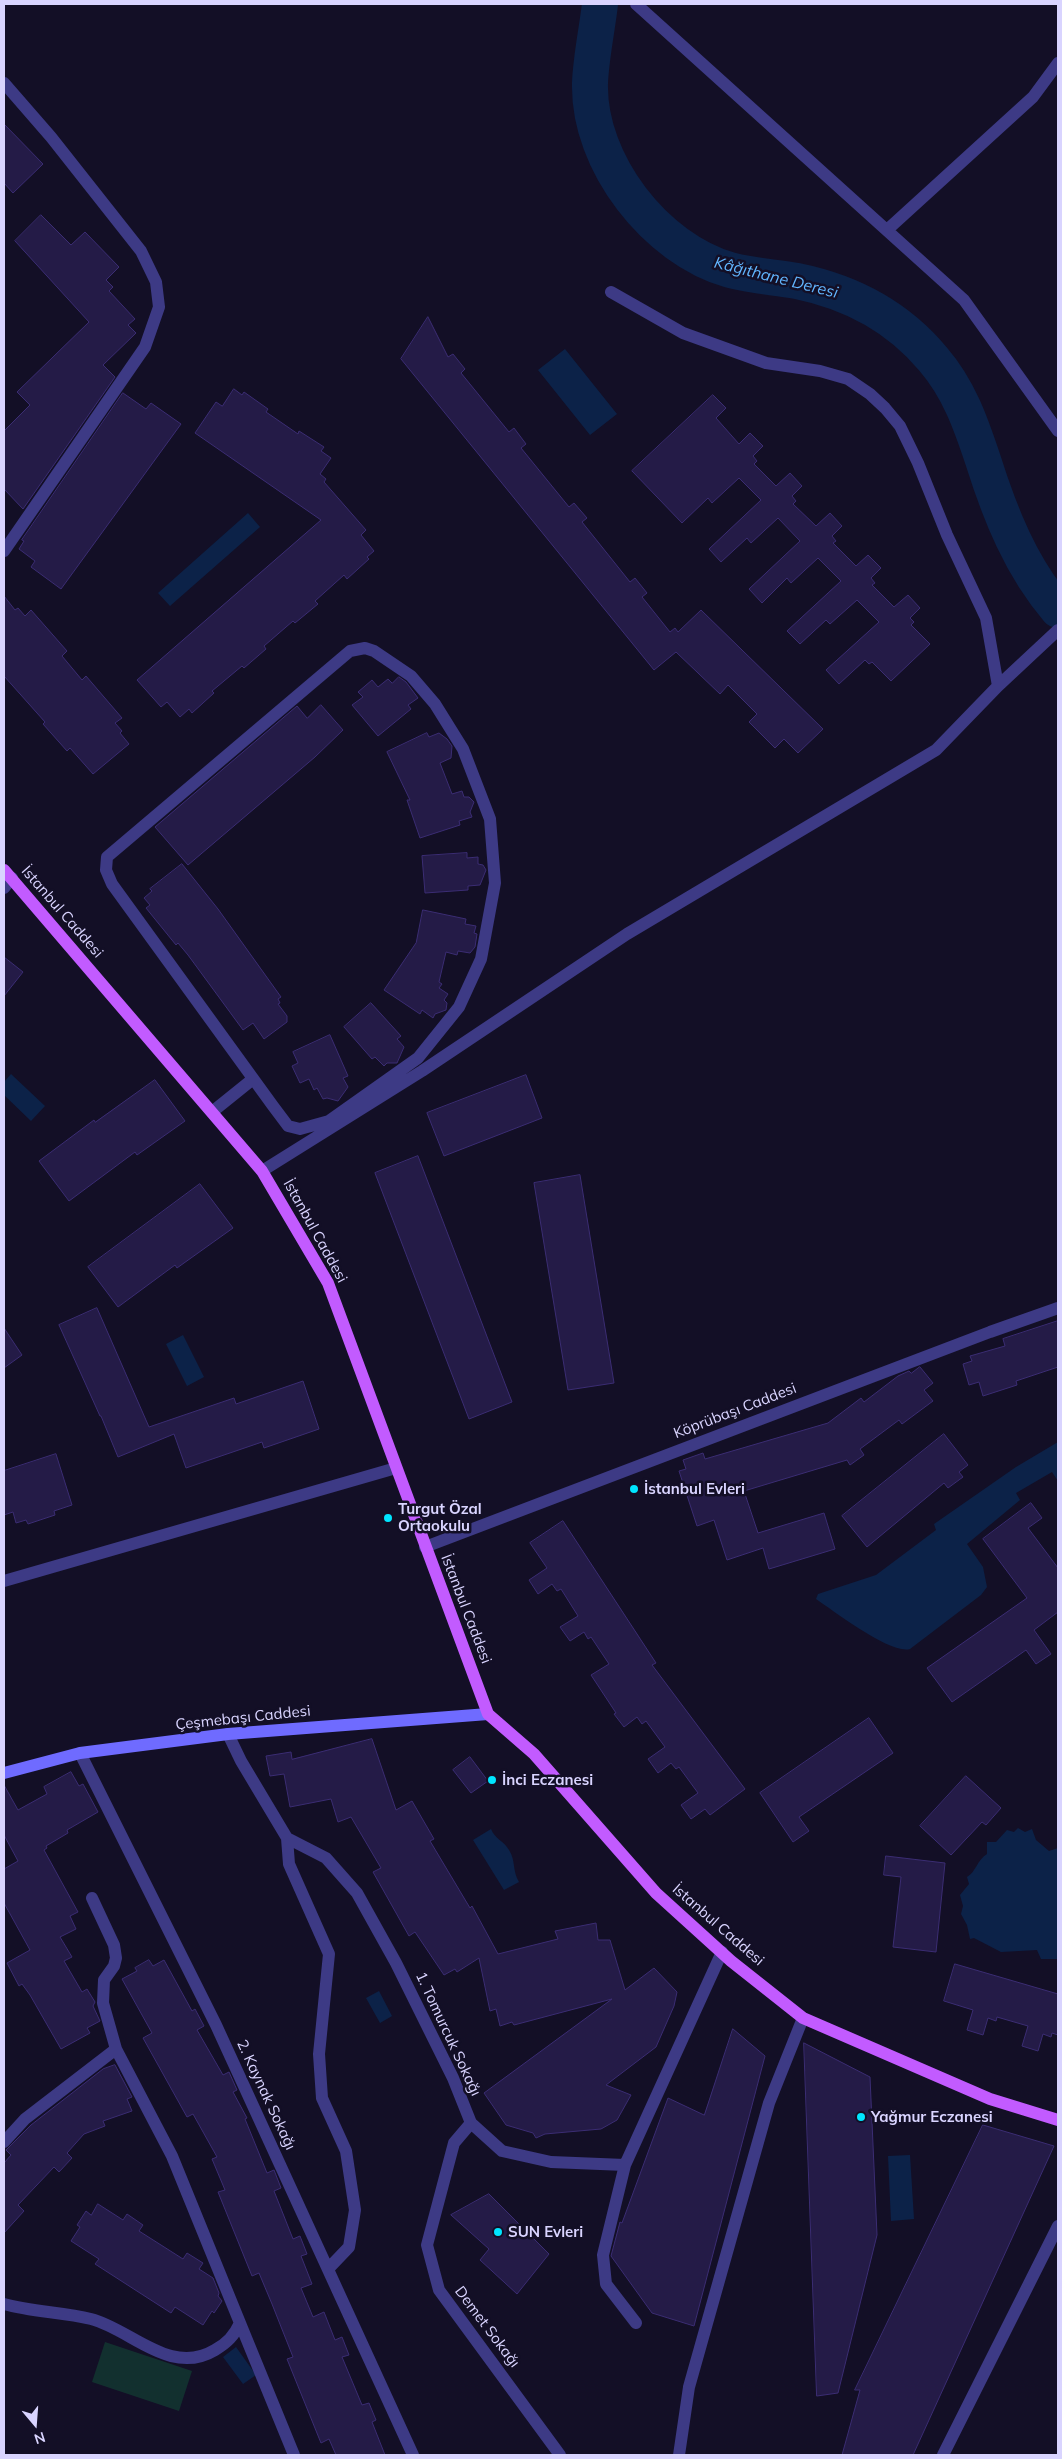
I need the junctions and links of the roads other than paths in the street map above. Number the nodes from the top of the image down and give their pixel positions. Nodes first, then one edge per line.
1 (636, 4) edge
2 (1058, 63) edge
3 (4, 83) edge
4 (887, 230) junction
5 (610, 292) dead end
6 (1058, 431) edge
7 (4, 551) edge
8 (1058, 630) edge
9 (998, 686) junction
10 (6, 878) edge
11 (253, 1079) junction
12 (212, 1112) junction
13 (262, 1171) junction
14 (1058, 1308) edge
15 (396, 1468) junction
16 (425, 1547) junction
17 (4, 1581) edge
18 (488, 1714) junction
19 (228, 1734) junction
20 (80, 1753) junction
21 (4, 1773) edge
22 (287, 1838) junction
23 (92, 1898) dead end
24 (722, 1952) junction
25 (803, 2018) junction
26 (116, 2048) junction
27 (1058, 2120) edge
28 (471, 2124) junction
29 (4, 2142) edge
30 (625, 2165) junction
31 (1058, 2226) edge
32 (328, 2269) junction
33 (4, 2304) edge
34 (240, 2323) junction
35 (636, 2323) dead end
36 (294, 2455) edge
37 (413, 2455) edge
38 (560, 2455) edge
39 (679, 2455) edge
40 (943, 2455) edge

1 - 4 street
2 - 4 street
3 - 7 street
4 - 6 street
5 - 9 street
8 - 9 street
9 - 13 street
10 - 12 main road, İstanbul Caddesi
11 - 11 street
11 - 12 street
12 - 13 main road, İstanbul Caddesi
13 - 15 main road, İstanbul Caddesi
14 - 16 street, Köprübaşı Caddesi
15 - 16 main road, İstanbul Caddesi
15 - 17 street
16 - 18 main road, İstanbul Caddesi
18 - 19 main road, Çeşmebaşı Caddesi
18 - 24 main road, İstanbul Caddesi
19 - 20 main road, Çeşmebaşı Caddesi
19 - 22 street
20 - 21 main road, Çeşmebaşı Caddesi
20 - 32 street, 2. Kaynak Sokağı
22 - 28 street, 1. Tomurcuk Sokağı
22 - 32 street
23 - 26 street
24 - 25 main road, İstanbul Caddesi
24 - 30 street
25 - 27 main road, İstanbul Caddesi
25 - 39 street
26 - 29 street
26 - 34 street
28 - 30 street, 1. Tomurcuk Sokağı
28 - 38 street, Demet Sokağı
30 - 35 street
31 - 40 street
32 - 37 street, 2. Kaynak Sokağı
33 - 34 street
34 - 36 street

